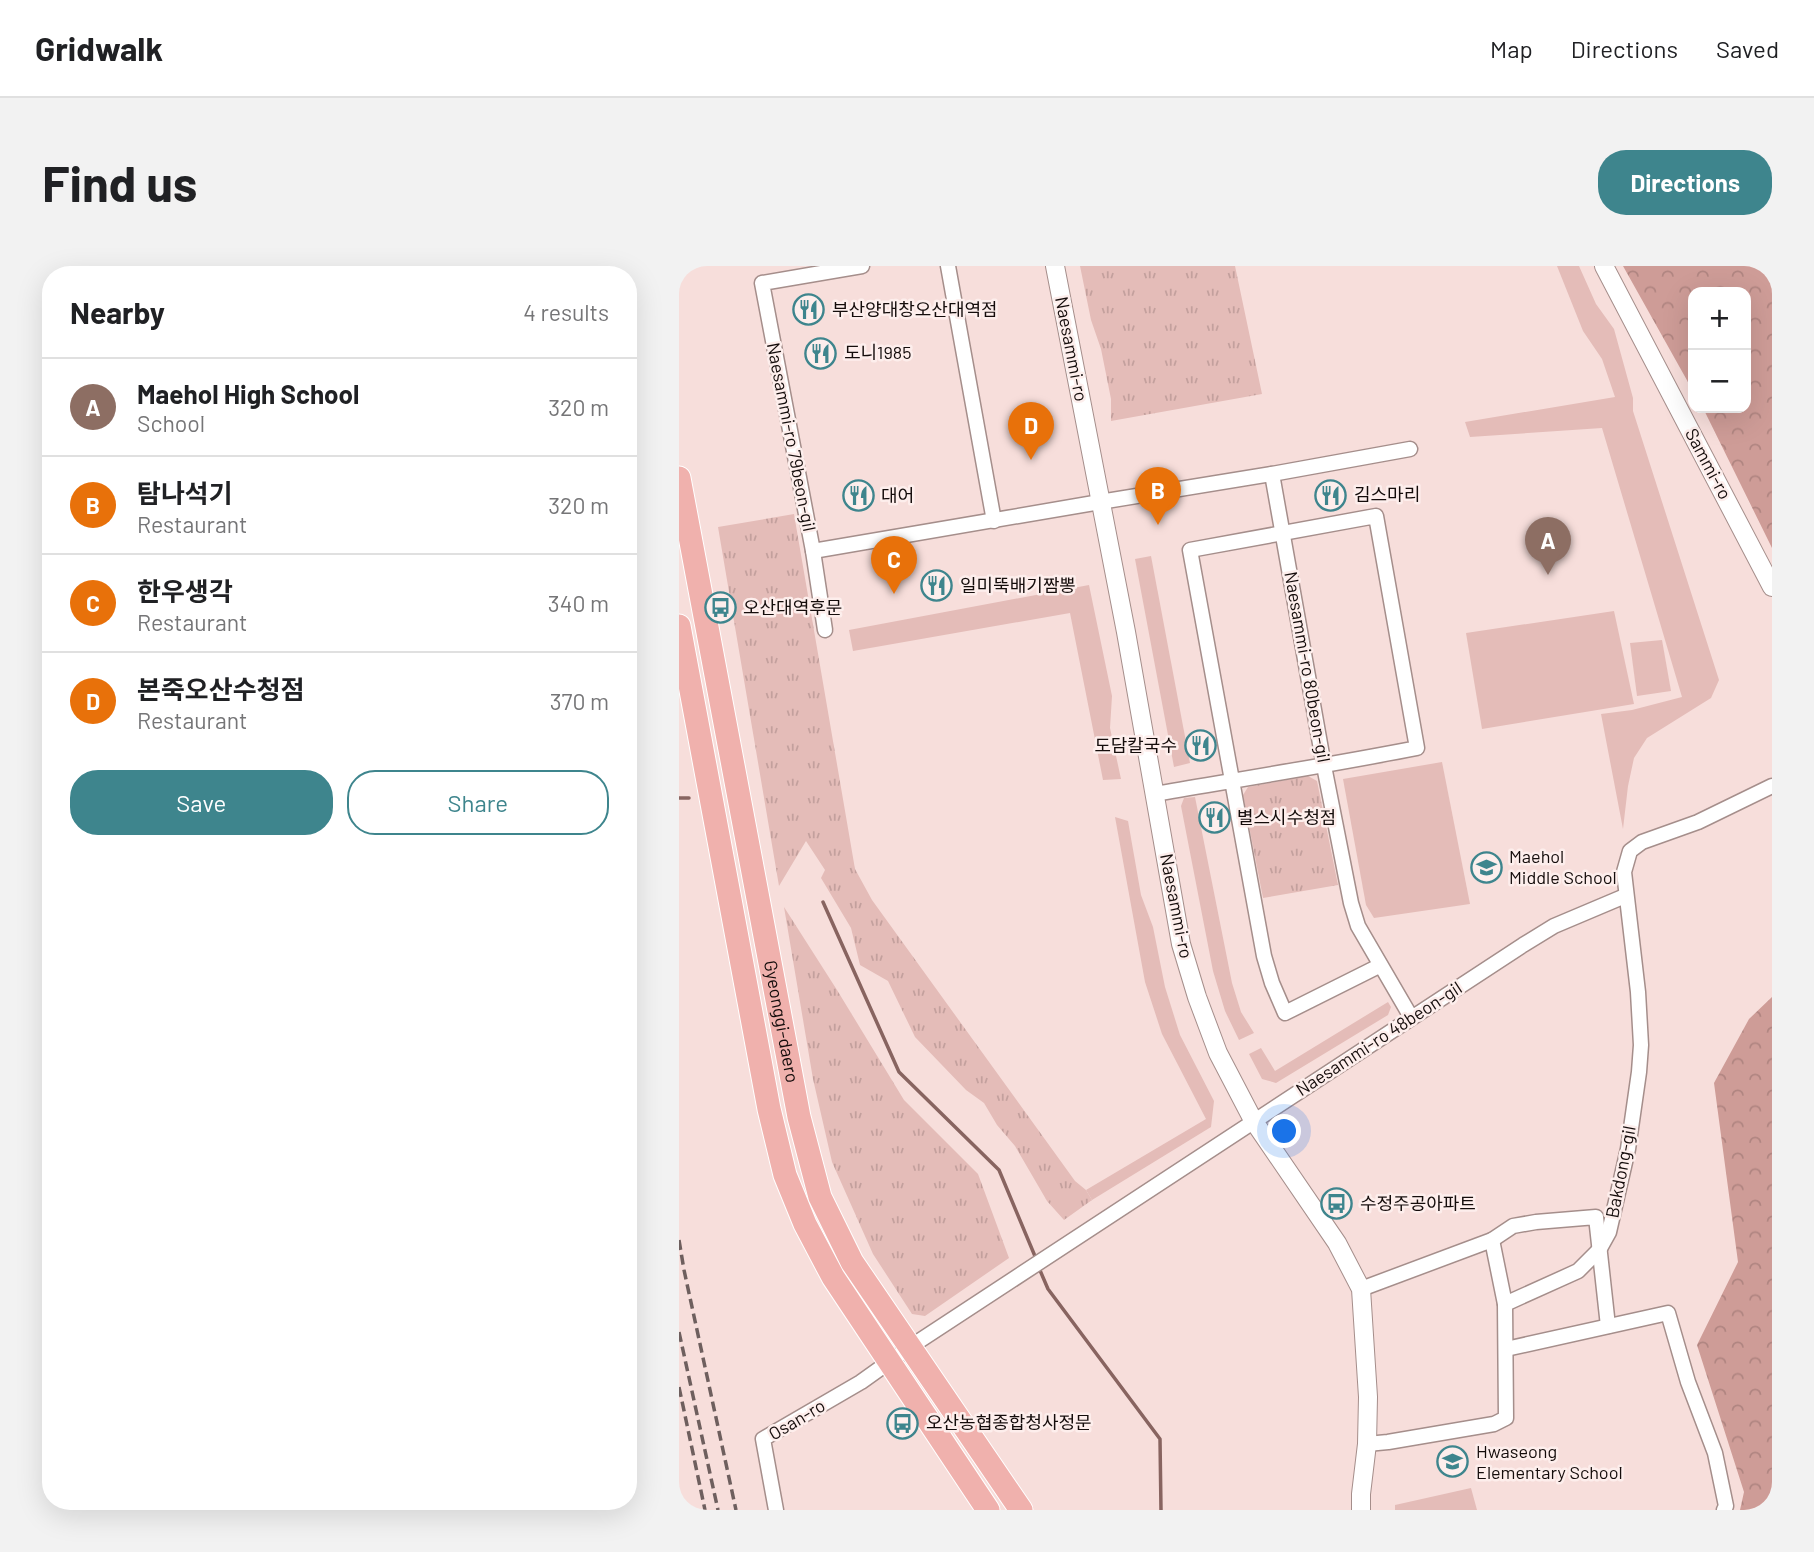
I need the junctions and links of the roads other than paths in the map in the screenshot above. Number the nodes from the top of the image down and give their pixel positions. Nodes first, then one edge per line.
1 (862, 266) edge
2 (948, 266) edge
3 (1055, 266) edge
4 (1604, 266) edge
5 (1410, 449) dead end
6 (1272, 474) junction
7 (679, 478) edge
8 (1100, 502) junction
9 (994, 521) junction
10 (1283, 533) junction
11 (813, 551) junction
12 (1772, 587) edge
13 (679, 626) edge
14 (825, 630) dead end
15 (1324, 766) junction
16 (1232, 781) junction
17 (1772, 786) edge
18 (1154, 794) junction
19 (1625, 896) junction
20 (1380, 965) junction
21 (1411, 1017) junction
22 (1253, 1120) junction
23 (1492, 1240) junction
24 (1599, 1250) junction
25 (1361, 1289) junction
26 (1505, 1304) junction
27 (1608, 1326) junction
28 (910, 1347) junction
29 (1506, 1349) junction
30 (889, 1361) junction
31 (1367, 1444) junction
32 (776, 1510) edge
33 (988, 1510) edge
34 (1021, 1510) edge
35 (1361, 1510) edge
36 (1724, 1510) edge

1 - 11 street, Naesammi-ro 79beon-gil
2 - 9 street
3 - 8 street, Naesammi-ro
4 - 12 street, Sammi-ro
5 - 6 street
6 - 8 street
6 - 10 street, Naesammi-ro 80beon-gil
7 - 28 main road, Gyeonggi-daero
8 - 9 street, Naesammi-ro 79beon-gil
8 - 18 street, Naesammi-ro
9 - 11 street, Naesammi-ro 79beon-gil
10 - 15 street, Naesammi-ro 80beon-gil
10 - 15 street
10 - 16 street
11 - 14 street
13 - 30 main road, Gyeonggi-daero
15 - 16 street
15 - 20 street, Naesammi-ro 80beon-gil
16 - 18 street
16 - 20 street
17 - 19 street, Bakdong-gil
18 - 22 street, Naesammi-ro
19 - 21 street, Naesammi-ro 48beon-gil
19 - 24 street, Bakdong-gil
20 - 21 street, Naesammi-ro 80beon-gil
21 - 22 street, Naesammi-ro 48beon-gil
22 - 25 street, Naesammi-ro
22 - 28 street, Naesammi-ro 48beon-gil
23 - 24 street
23 - 25 street
23 - 26 street
24 - 26 street, Bakdong-gil
24 - 27 street
25 - 31 street, Naesammi-ro
26 - 29 street
27 - 29 street
27 - 36 street
28 - 30 street, Naesammi-ro 48beon-gil
28 - 34 main road, Gyeonggi-daero
29 - 31 street
30 - 32 street, Osan-ro
30 - 33 main road, Gyeonggi-daero
31 - 35 street, Naesammi-ro

